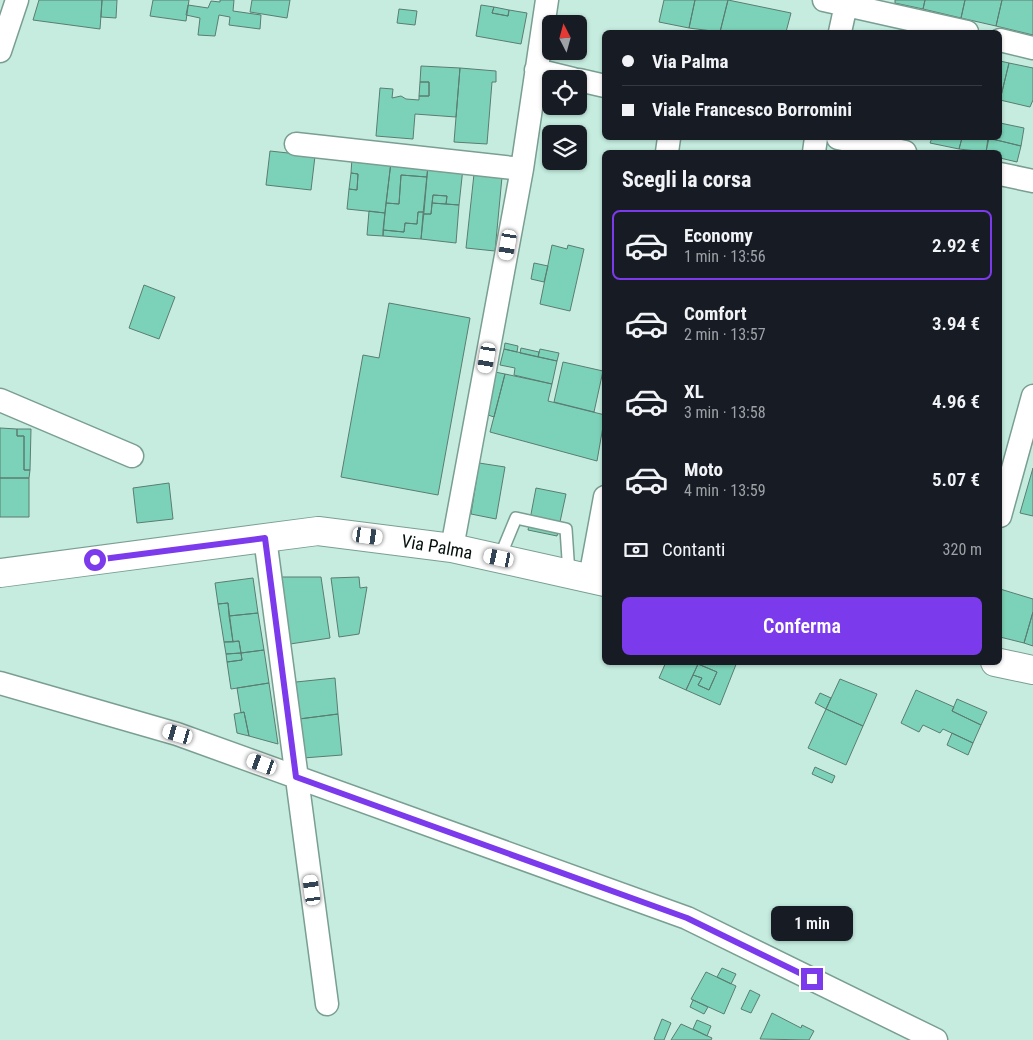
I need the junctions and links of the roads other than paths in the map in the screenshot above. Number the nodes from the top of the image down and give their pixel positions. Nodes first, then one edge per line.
1 (546, 0) edge
2 (824, 0) edge
3 (846, 2) edge
4 (11, 6) edge
5 (840, 30) edge
6 (959, 30) edge
7 (1002, 40) edge
8 (1033, 48) edge
9 (0, 51) edge
10 (536, 70) junction
11 (542, 71) edge
12 (587, 82) edge
13 (602, 85) edge
14 (848, 140) edge
15 (296, 144) dead end
16 (895, 150) edge
17 (522, 169) junction
18 (1002, 174) edge
19 (1033, 181) edge
20 (1033, 396) edge
21 (0, 400) edge
22 (132, 456) dead end
23 (1002, 509) edge
24 (602, 511) edge
25 (265, 538) junction
26 (452, 548) junction
27 (499, 558) junction
28 (0, 573) edge
29 (588, 578) edge
30 (1002, 663) edge
31 (1033, 670) edge
32 (5, 683) edge
33 (296, 777) junction
34 (327, 1004) dead end
35 (936, 1040) edge

1 - 10 street
2 - 3 street
3 - 5 street
3 - 6 street
4 - 9 street
7 - 8 street
10 - 11 street
10 - 17 street
12 - 13 street
14 - 16 street
15 - 17 street
17 - 26 street
18 - 19 street
20 - 23 street
21 - 22 street
24 - 29 street
25 - 26 main road, Via Palma
25 - 28 main road, Via Palma
25 - 33 street
26 - 27 main road, Via Palma
27 - 29 main road, Via Palma
27 - 29 lane
30 - 31 main road
32 - 33 street
33 - 34 street
33 - 35 street

